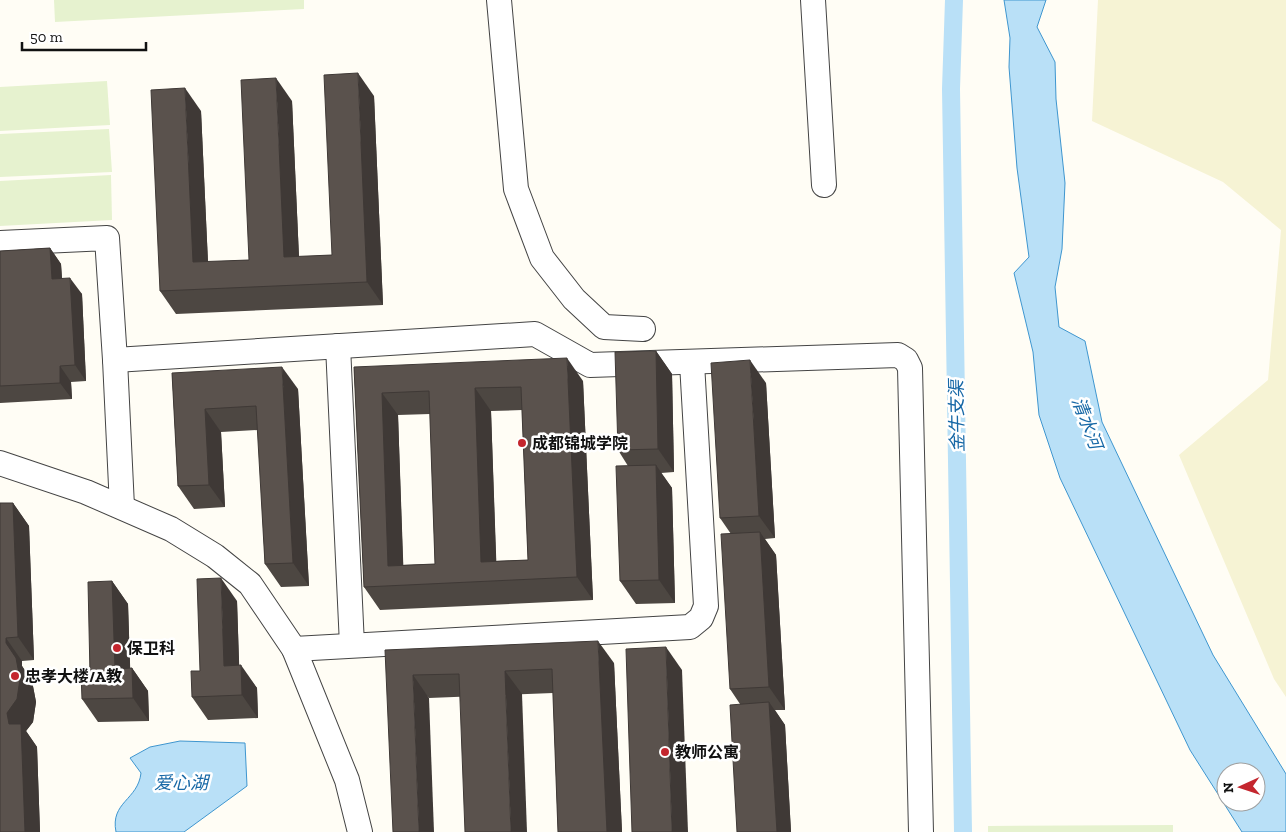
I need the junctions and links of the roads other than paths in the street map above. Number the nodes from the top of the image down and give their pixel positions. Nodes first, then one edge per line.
1 (498, 0) edge
2 (813, 0) edge
3 (824, 185) dead end
4 (0, 243) edge
5 (611, 327) junction
6 (643, 329) dead end
7 (338, 346) junction
8 (115, 360) junction
9 (692, 363) junction
10 (614, 365) junction
11 (0, 463) edge
12 (122, 507) junction
13 (352, 645) junction
14 (294, 649) junction
15 (360, 832) edge
16 (921, 832) edge

1 - 5 street
2 - 3 street
4 - 8 street
5 - 6 street
5 - 10 street
7 - 8 street
7 - 10 street
7 - 13 street
8 - 12 street
9 - 10 street
9 - 13 street
9 - 16 street
11 - 12 street
12 - 14 street
13 - 14 street
14 - 15 street

